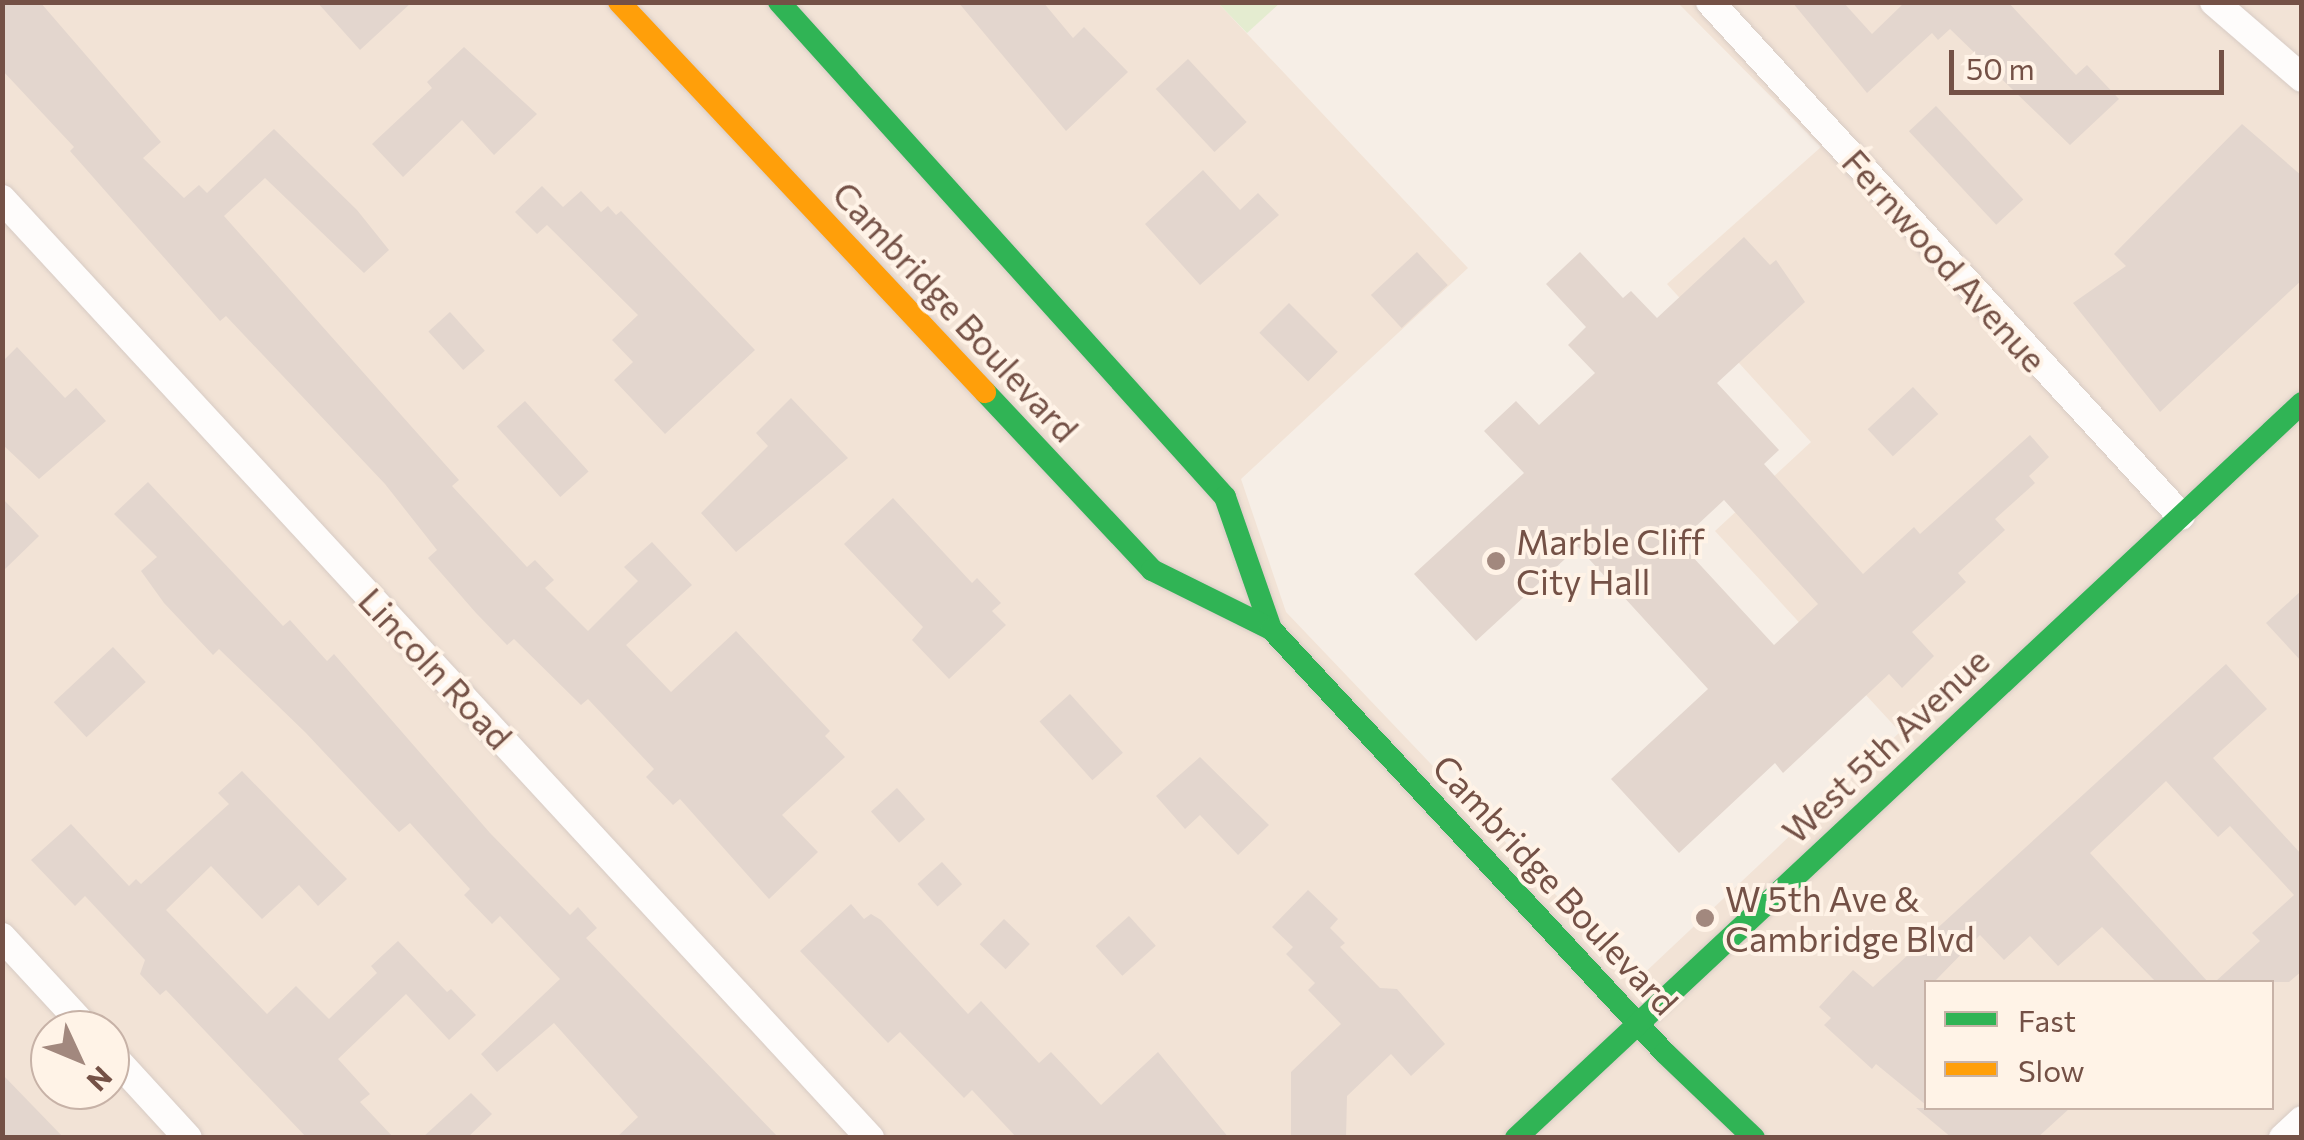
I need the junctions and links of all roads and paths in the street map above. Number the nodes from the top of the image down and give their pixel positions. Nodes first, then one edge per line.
1 (619, 2) edge
2 (779, 2) edge
3 (1710, 2) edge
4 (2214, 2) edge
5 (2302, 78) edge
6 (2, 198) edge
7 (2302, 403) edge
8 (2181, 516) junction
9 (1271, 629) junction
10 (2, 937) edge
11 (70, 1010) edge
12 (1638, 1024) junction
13 (130, 1075) edge
14 (2302, 1120) edge
15 (188, 1138) edge
16 (870, 1138) edge
17 (1516, 1138) edge
18 (1754, 1138) edge
19 (2283, 1138) edge

1 - 9 street, Cambridge Boulevard
2 - 9 street, Cambridge Boulevard
3 - 8 street, Fernwood Avenue
4 - 5 street
6 - 16 street, Lincoln Road
7 - 8 street, West 5th Avenue
8 - 12 street, West 5th Avenue
9 - 12 street, Cambridge Boulevard
10 - 11 street
12 - 17 street, West 5th Avenue
12 - 18 street, Cambridge Boulevard
13 - 15 street
14 - 19 street

